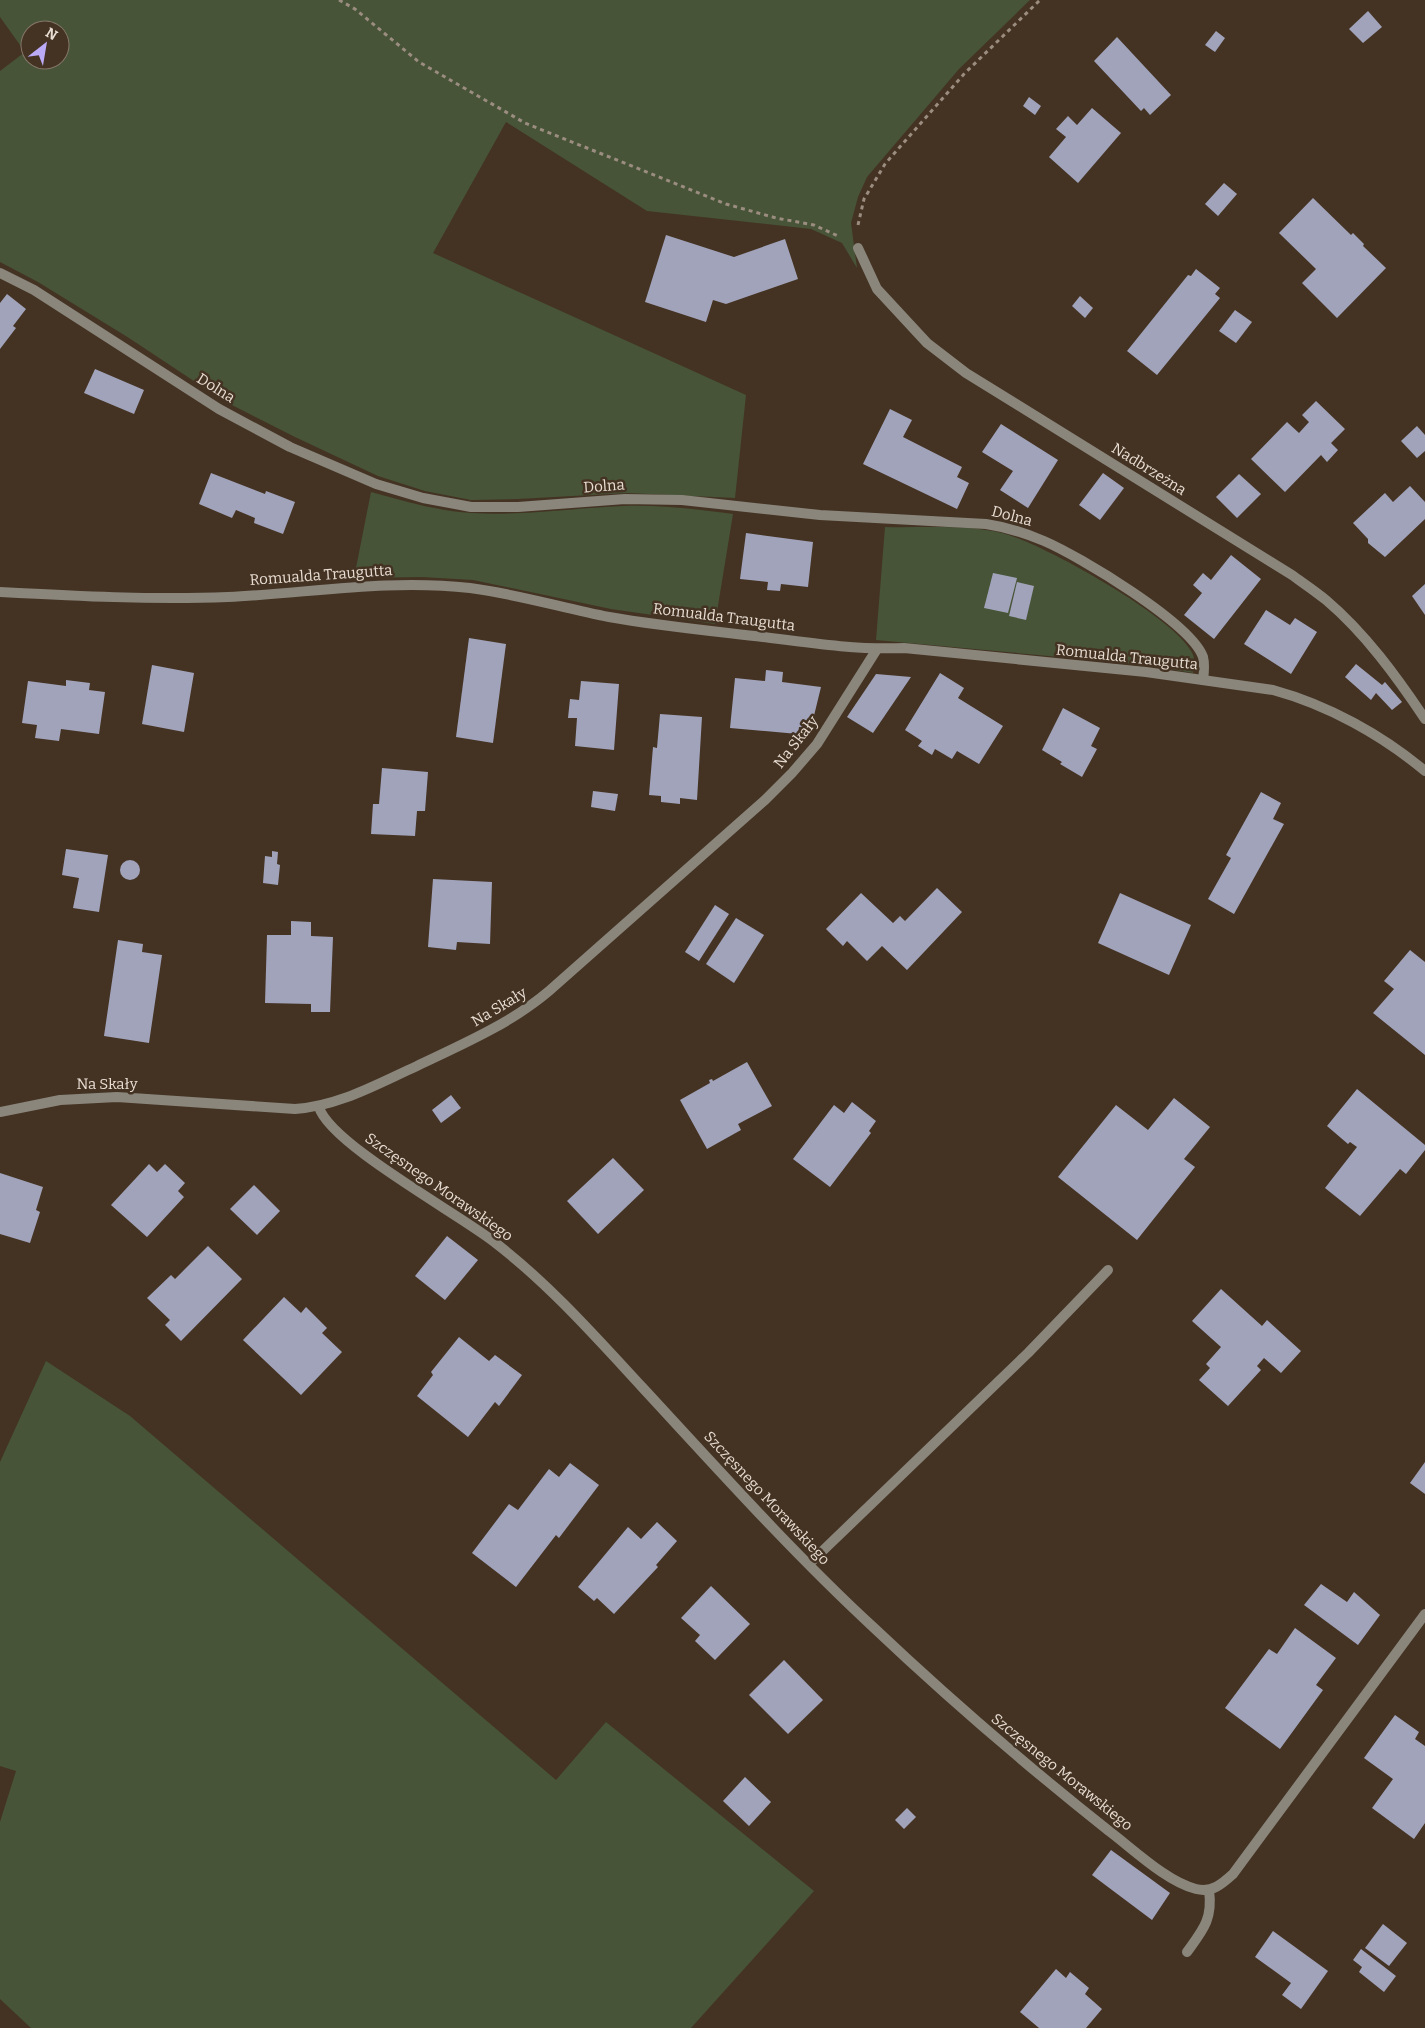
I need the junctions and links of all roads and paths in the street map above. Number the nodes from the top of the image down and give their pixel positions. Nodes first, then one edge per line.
1 (339, 0) edge
2 (1040, 0) edge
3 (858, 248) junction
4 (0, 273) edge
5 (0, 592) edge
6 (876, 649) junction
7 (1203, 680) junction
8 (1422, 706) edge
9 (1425, 719) edge
10 (1425, 771) edge
11 (319, 1107) junction
12 (0, 1112) edge
13 (1108, 1270) dead end
14 (809, 1564) junction
15 (1425, 1614) edge
16 (1209, 1890) junction
17 (1187, 1952) dead end

1 - 3 path
2 - 3 path
3 - 8 street, Nadbrzeżna
4 - 7 street, Dolna
5 - 6 street, Romualda Traugutta
6 - 7 street, Romualda Traugutta
6 - 11 street, Na Skały
7 - 10 street, Romualda Traugutta
8 - 9 street, Nadbrzeżna
11 - 12 street, Na Skały
11 - 14 street, Szczęsnego Morawskiego
13 - 14 street
14 - 16 street, Szczęsnego Morawskiego
15 - 16 street
16 - 17 street

